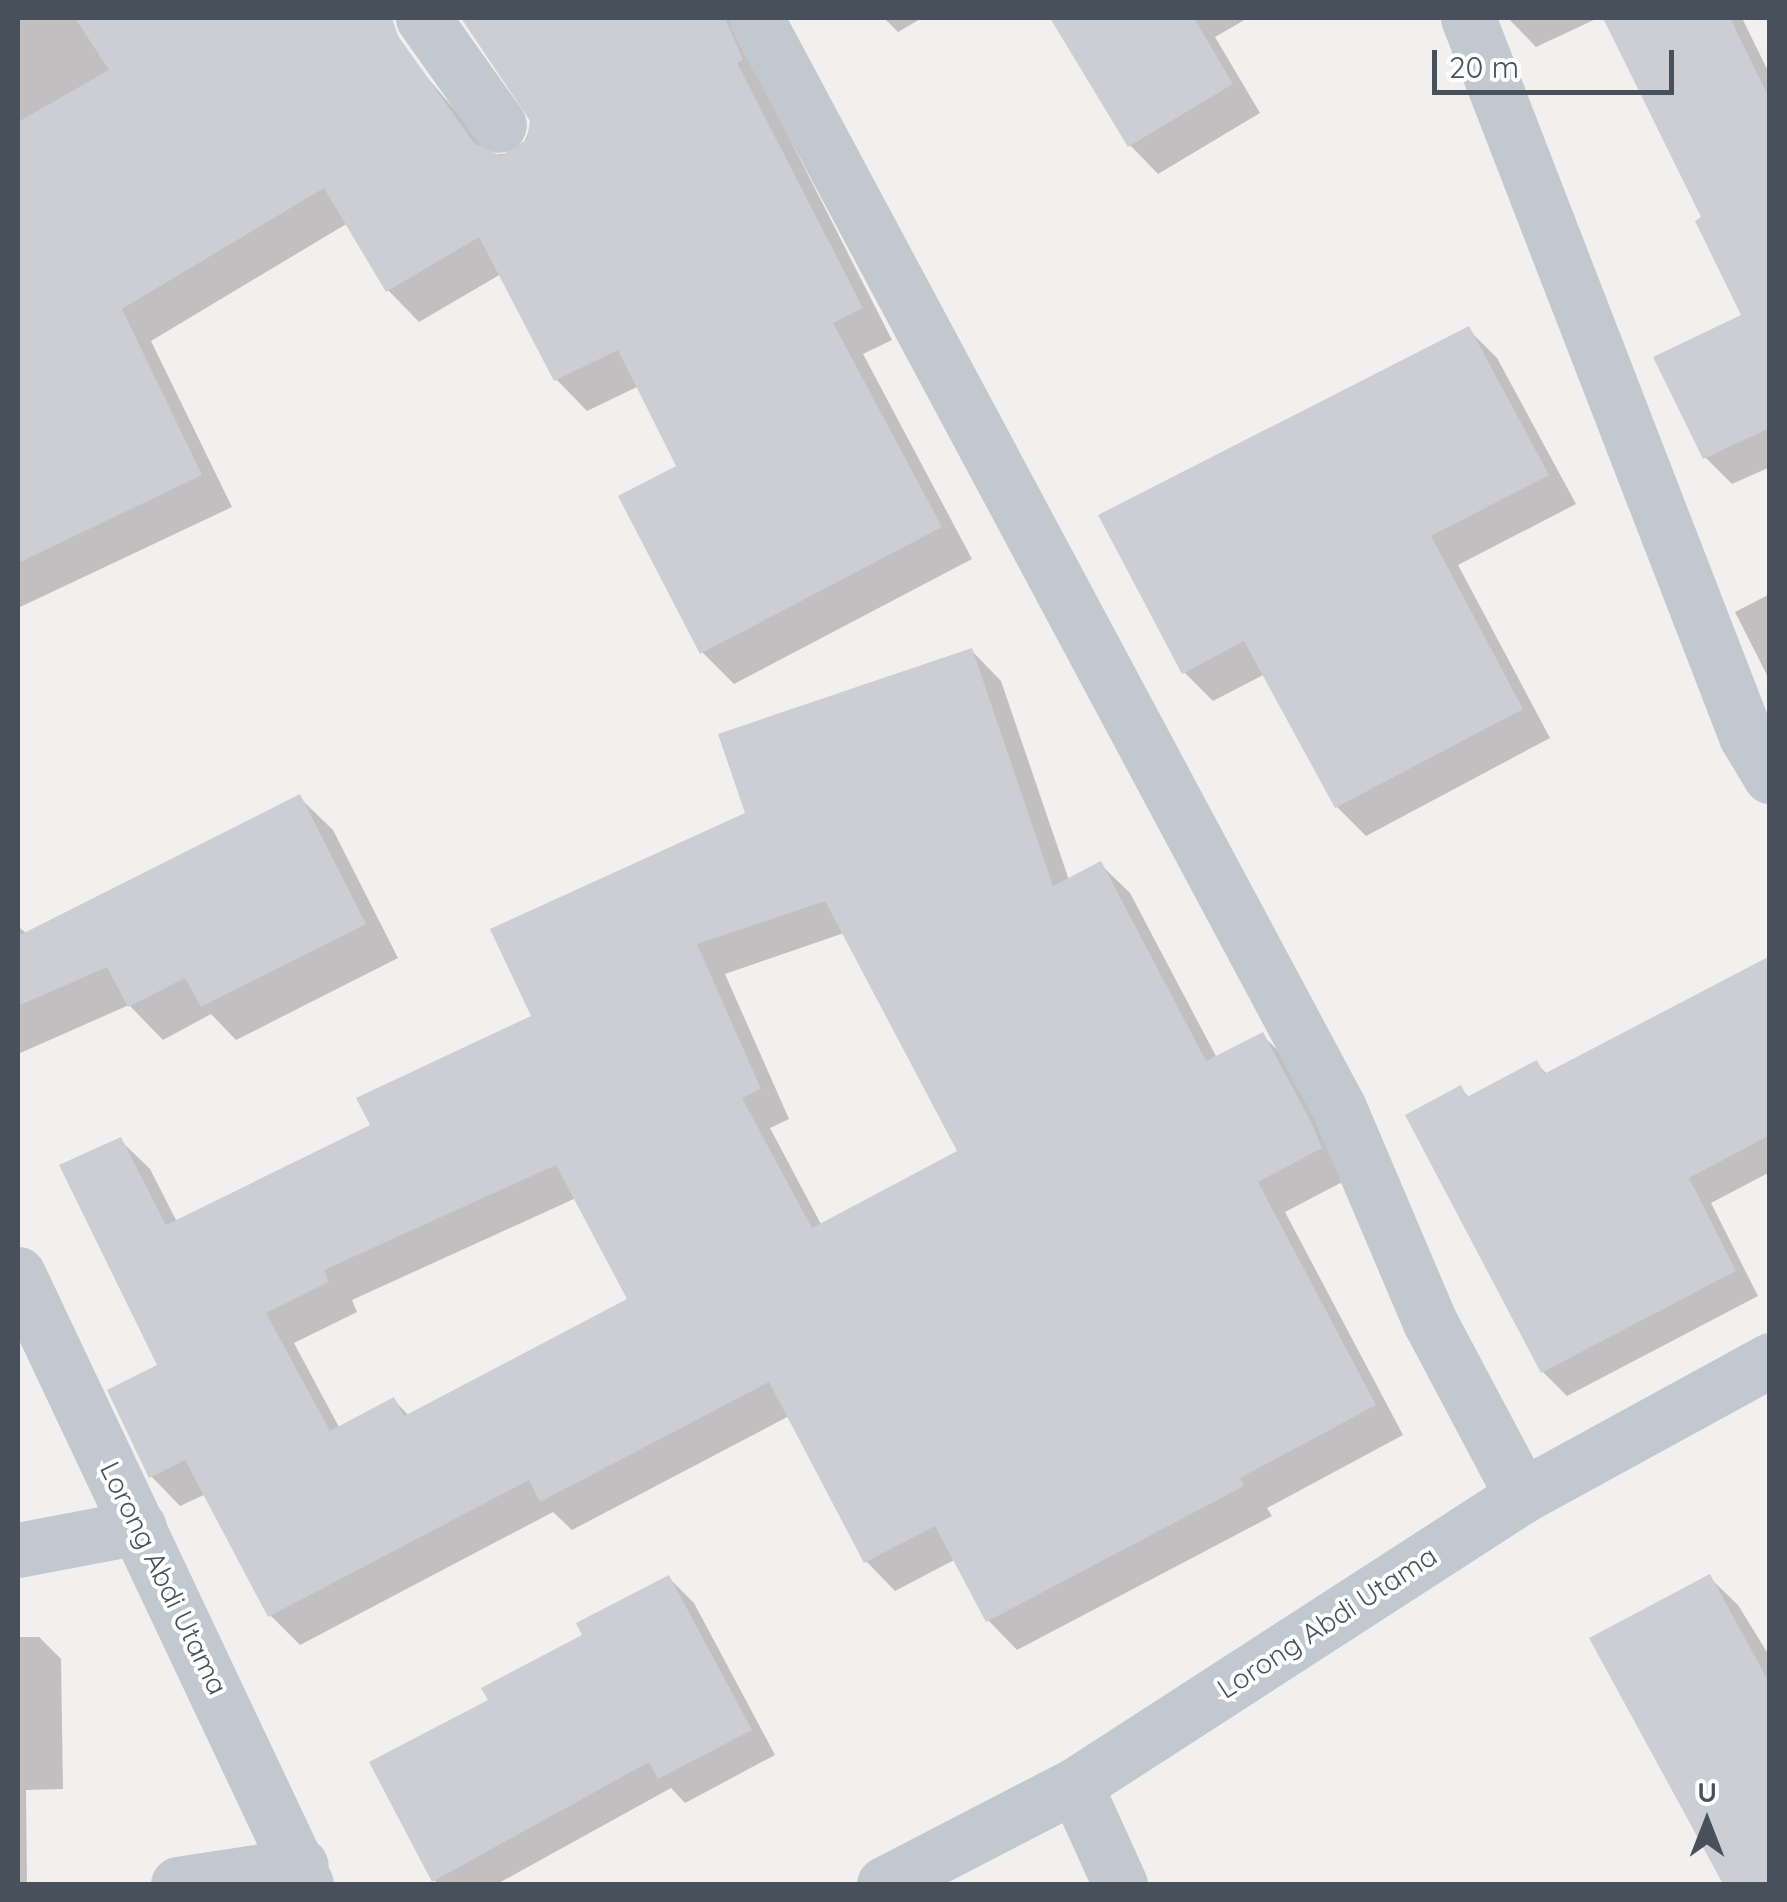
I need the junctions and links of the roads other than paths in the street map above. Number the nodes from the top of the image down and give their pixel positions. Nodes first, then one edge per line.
1 (424, 18) edge
2 (756, 18) edge
3 (1468, 18) edge
4 (498, 125) dead end
5 (1770, 776) edge
6 (18, 1274) edge
7 (1770, 1360) edge
8 (1522, 1496) junction
9 (138, 1526) junction
10 (18, 1550) edge
11 (1075, 1785) junction
12 (304, 1875) edge
13 (178, 1884) edge
14 (884, 1884) edge
15 (1120, 1884) edge

1 - 4 street
2 - 8 street
3 - 5 street
6 - 9 street, Lorong Abdi Utama
7 - 8 street, Lorong Abdi Utama
8 - 11 street, Lorong Abdi Utama
9 - 10 street
9 - 12 street, Lorong Abdi Utama
11 - 14 street, Lorong Abdi Utama
11 - 15 street
12 - 13 street

